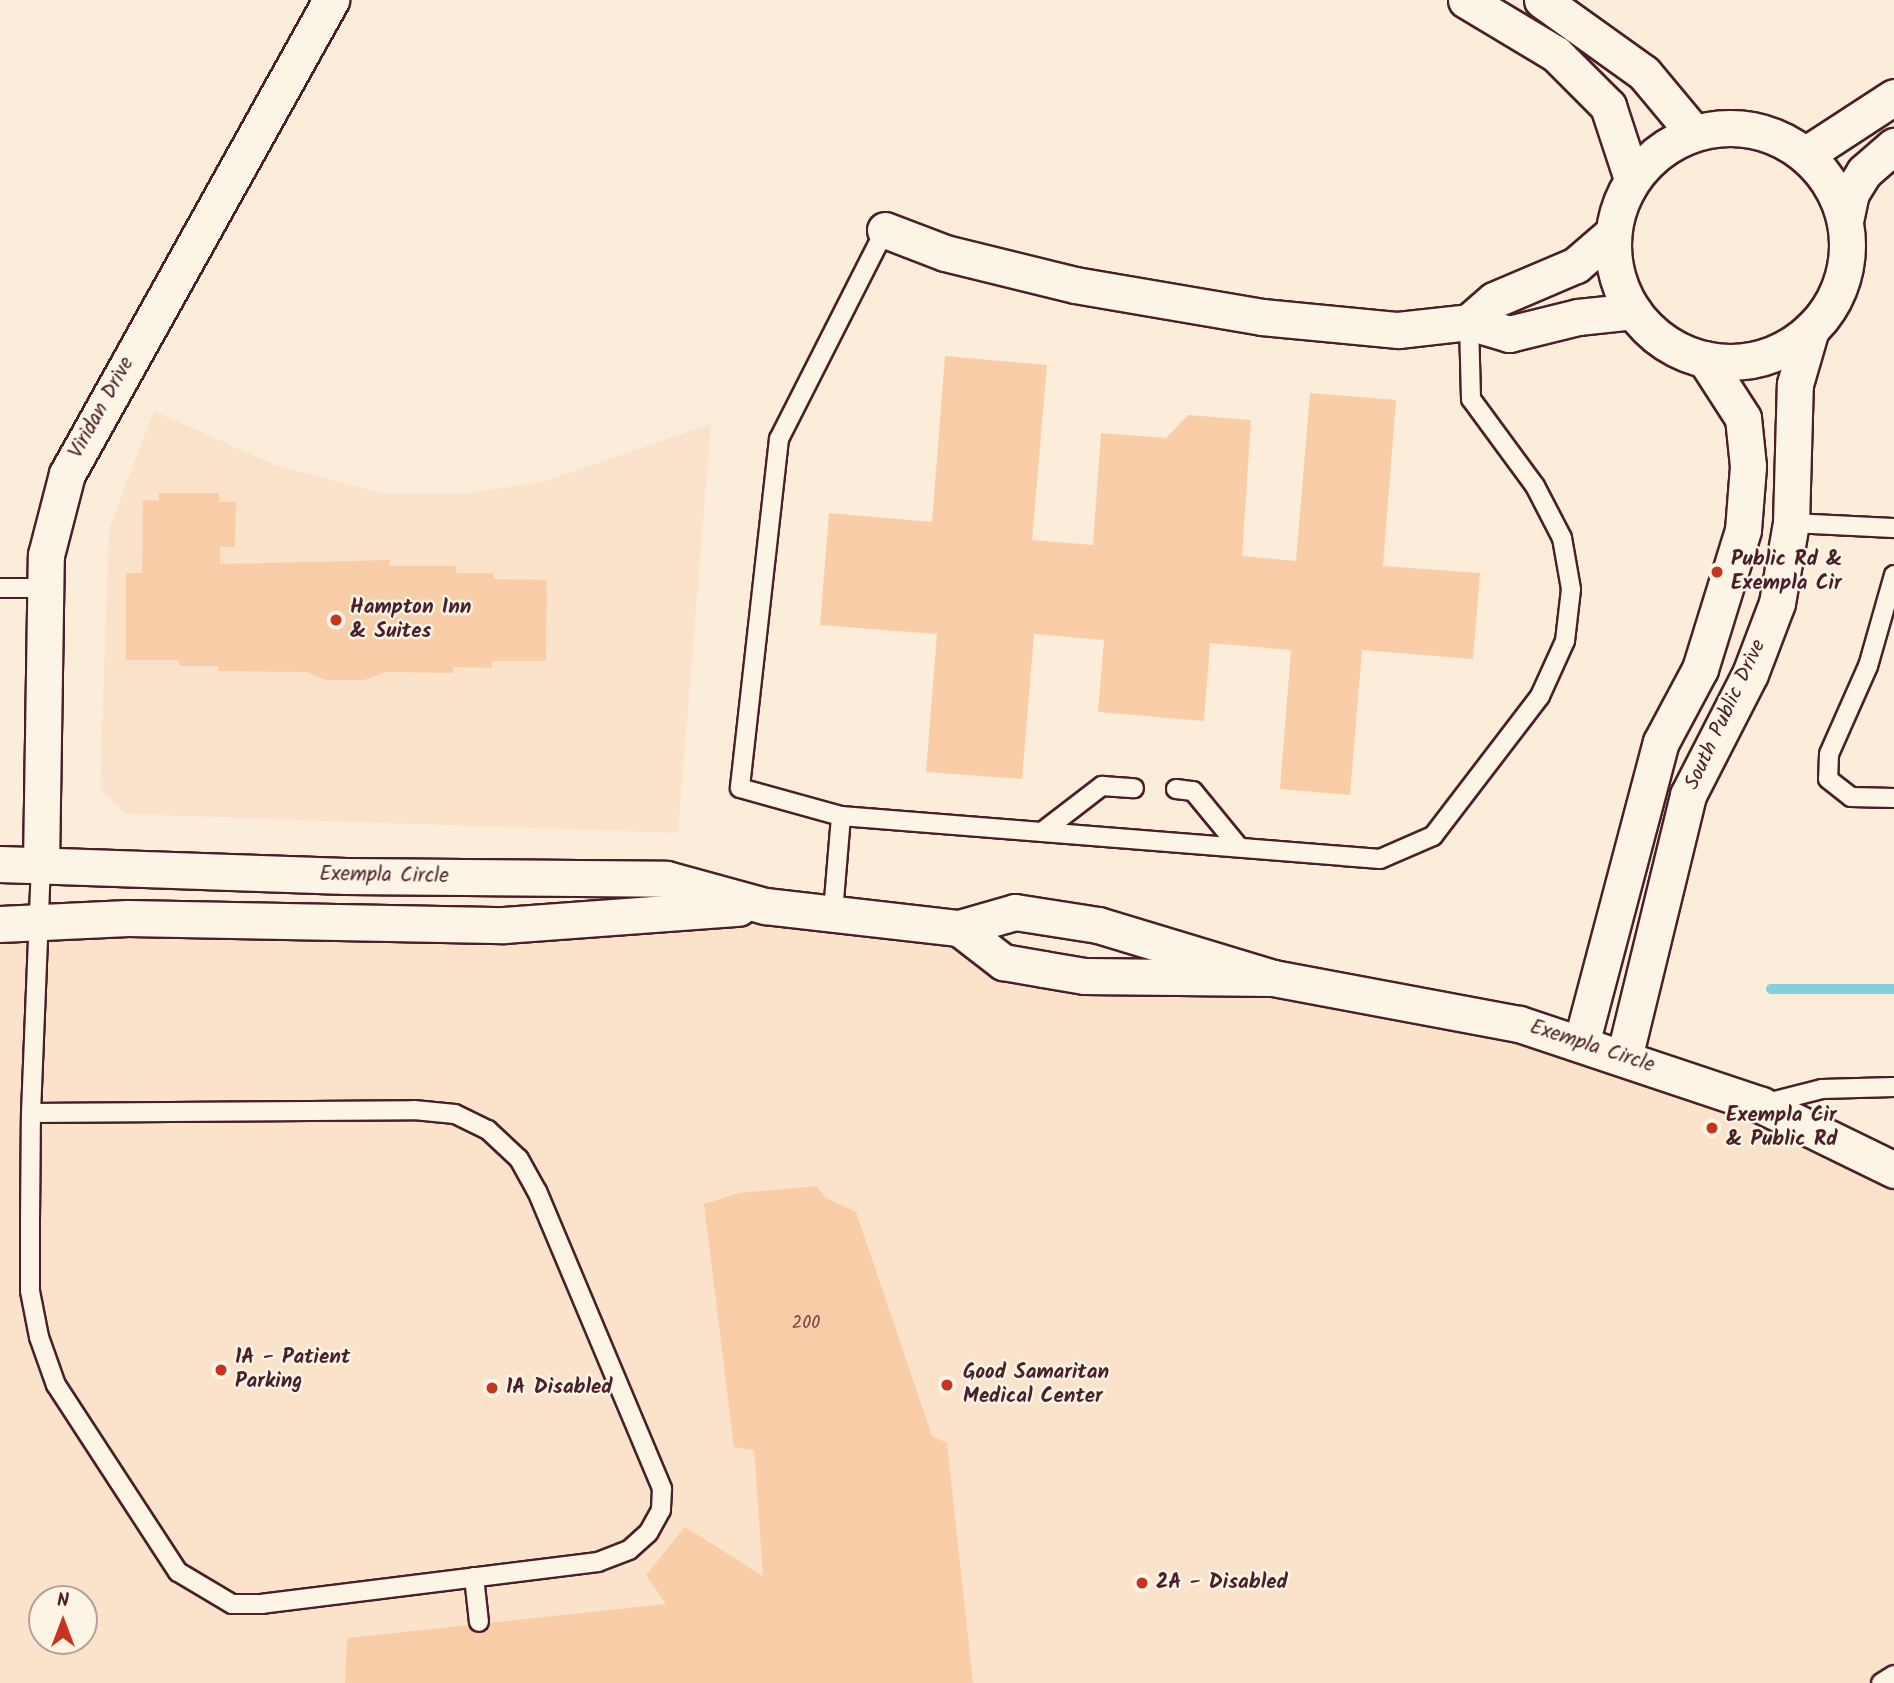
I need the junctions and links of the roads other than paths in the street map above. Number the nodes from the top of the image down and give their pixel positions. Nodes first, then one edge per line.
1 (331, 0) edge
2 (1466, 0) edge
3 (1542, 0) edge
4 (1894, 97) edge
5 (1694, 133) junction
6 (1894, 146) edge
7 (1805, 155) junction
8 (1632, 180) junction
9 (1845, 221) junction
10 (885, 230) joint
11 (1613, 233) junction
12 (1634, 311) junction
13 (1469, 322) junction
14 (1811, 328) junction
15 (1705, 359) junction
16 (1791, 523) junction
17 (1894, 528) edge
18 (1894, 575) edge
19 (0, 587) edge
20 (45, 588) junction
21 (1134, 788) dead end
22 (1176, 789) dead end
23 (1894, 798) edge
24 (841, 816) junction
25 (1042, 832) junction
26 (1239, 846) junction
27 (0, 864) edge
28 (41, 864) junction
29 (765, 905) junction
30 (833, 912) junction
31 (40, 922) junction
32 (0, 925) edge
33 (959, 928) junction
34 (1273, 978) junction
35 (1581, 1044) junction
36 (1623, 1058) junction
37 (1894, 1087) edge
38 (1761, 1105) junction
39 (31, 1113) junction
40 (1894, 1170) edge
41 (474, 1577) junction
42 (479, 1622) dead end
43 (1894, 1675) edge
44 (1881, 1683) edge

1 - 20 street, Viridan Drive
2 - 8 street
3 - 5 street
4 - 7 street
5 - 7 street
5 - 8 street
6 - 9 street
7 - 9 street
8 - 11 street
9 - 14 street
10 - 13 street
10 - 24 lane
11 - 12 street
11 - 13 street
12 - 13 street
12 - 15 street
13 - 26 lane
14 - 15 street
14 - 16 street, South Public Drive
15 - 35 street, South Public Drive
16 - 17 lane
16 - 36 street, South Public Drive
18 - 23 lane
19 - 20 lane
20 - 28 street, Viridan Drive
21 - 25 lane
22 - 26 lane
24 - 25 lane
24 - 30 lane
25 - 26 lane
27 - 28 street, Exempla Circle
28 - 29 street, Exempla Circle
28 - 31 lane
29 - 30 street, Exempla Circle
29 - 31 street, Exempla Circle
30 - 33 street, Exempla Circle
31 - 32 street, Exempla Circle
31 - 39 lane
33 - 34 street, Exempla Circle
33 - 34 street, Exempla Circle
34 - 35 street, Exempla Circle
35 - 36 street, Exempla Circle
36 - 38 street, Exempla Circle
37 - 38 lane
38 - 40 street, Exempla Circle
39 - 41 lane
39 - 41 lane
41 - 42 lane
43 - 44 lane

